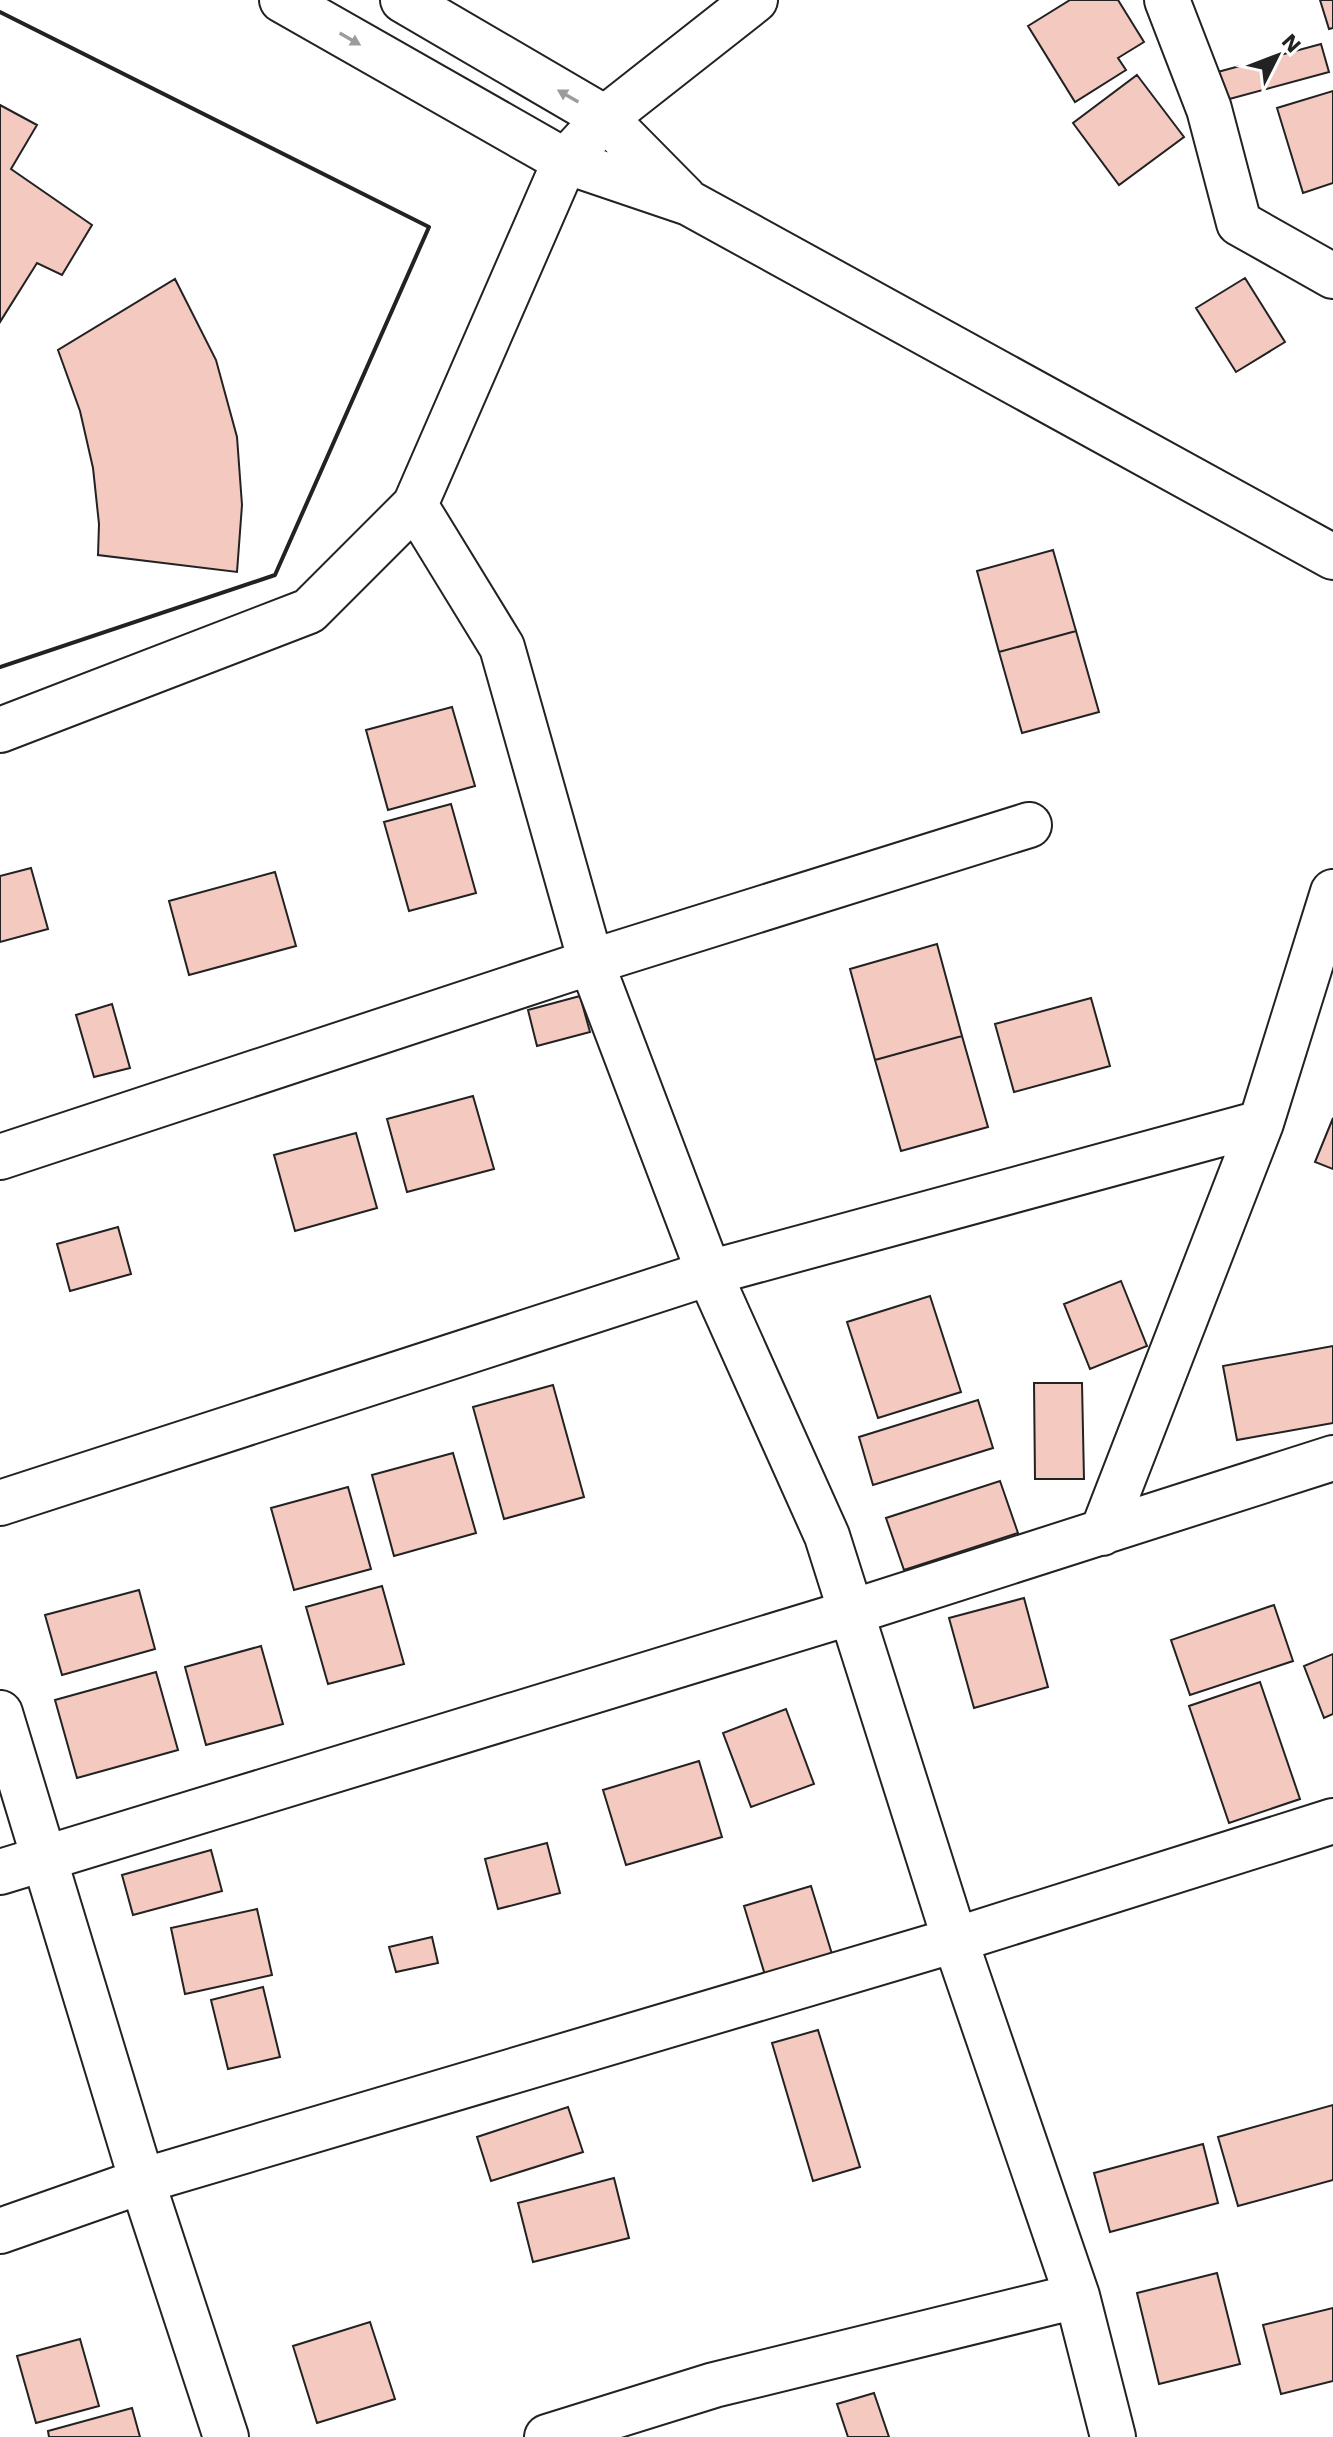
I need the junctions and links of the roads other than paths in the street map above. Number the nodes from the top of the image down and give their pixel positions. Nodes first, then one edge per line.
1 (282, 0) edge
2 (403, 0) edge
3 (755, 0) edge
4 (1167, 0) edge
5 (605, 118) junction
6 (565, 161) junction
7 (689, 203) junction
8 (1333, 276) edge
9 (415, 505) junction
10 (1333, 557) edge
11 (0, 730) edge
12 (1029, 825) dead end
13 (1333, 892) edge
14 (591, 962) junction
15 (1261, 1123) junction
16 (0, 1157) edge
17 (709, 1273) junction
18 (1333, 1458) edge
19 (0, 1503) edge
20 (1102, 1533) junction
21 (852, 1612) junction
22 (0, 1713) edge
23 (1333, 1821) edge
24 (43, 1859) junction
25 (0, 1872) edge
26 (955, 1940) junction
27 (142, 2181) junction
28 (0, 2231) edge
29 (1077, 2296) junction
30 (226, 2437) edge
31 (547, 2437) edge
32 (1113, 2437) edge

1 -> 6 street
5 -> 2 street
3 - 5 street
4 - 8 street
5 - 6 street
5 - 7 street
6 - 7 street
6 - 9 street
7 - 10 street
9 - 11 street
9 - 14 street
12 - 14 street
13 - 15 street
14 - 16 street
14 - 17 street
15 - 17 street
15 - 20 street
17 - 19 street
17 - 21 street
18 - 20 street
20 - 21 street
21 - 24 street
21 - 26 street
22 - 24 street
23 - 26 street
24 - 25 street
24 - 27 street
26 - 27 street
26 - 29 street
27 - 28 street
27 - 30 street
29 - 31 street
29 - 32 street

